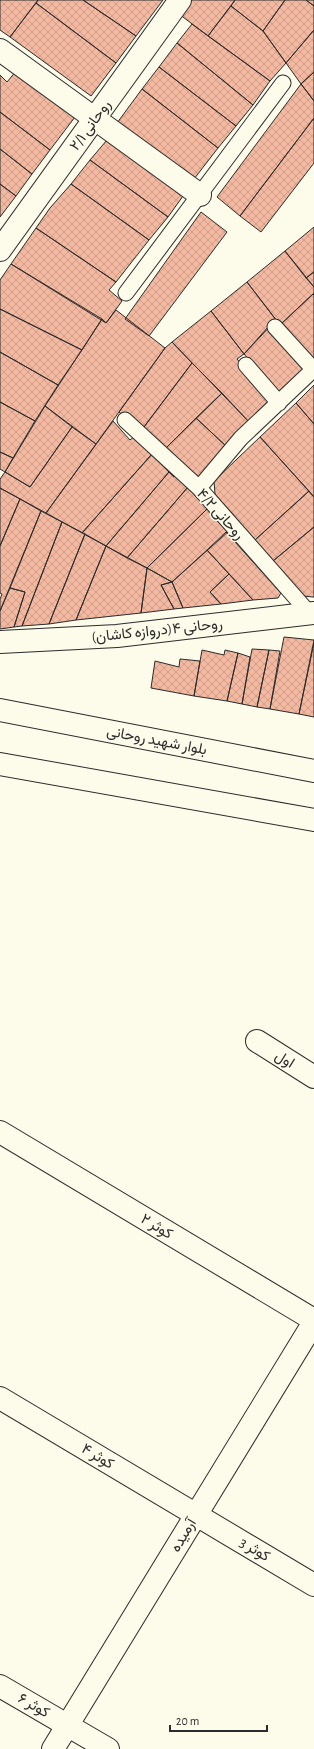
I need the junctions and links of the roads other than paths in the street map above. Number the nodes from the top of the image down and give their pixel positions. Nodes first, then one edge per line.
1 (180, 0) edge
2 (0, 50) edge
3 (283, 83) dead end
4 (95, 118) junction
5 (200, 195) junction
6 (0, 250) edge
7 (126, 293) dead end
8 (275, 327) dead end
9 (246, 365) dead end
10 (314, 369) edge
11 (279, 403) junction
12 (125, 420) dead end
13 (199, 488) junction
14 (312, 614) edge
15 (0, 642) edge
16 (0, 710) edge
17 (0, 764) edge
18 (314, 771) edge
19 (314, 820) edge
20 (257, 1041) dead end
21 (314, 1077) edge
22 (0, 1132) edge
23 (314, 1321) edge
24 (0, 1398) edge
25 (196, 1514) junction
26 (314, 1585) edge
27 (0, 1686) edge
28 (68, 1725) junction
29 (53, 1749) edge
30 (108, 1749) edge

1 - 4 street, روحانی ۲/۱
2 - 4 street
3 - 5 lane
4 - 5 street
4 - 6 street, روحانی ۲/۱
5 - 7 lane
8 - 10 lane
9 - 11 lane
10 - 11 lane
11 - 13 lane
12 - 13 lane, روحانی ۴/۲
13 - 14 lane, روحانی ۴/۲
14 - 15 street, روحانی ۴(دروازه کاشان)
16 - 18 street, بلوار شهید روحانی
17 - 19 street
20 - 21 street, اول
22 - 23 street, کوثر ۲
23 - 25 street, آرمیده
24 - 25 street, کوثر ۴
25 - 26 street, کوثر 3
25 - 28 street, آرمیده
27 - 28 street, کوثر ۶
28 - 29 street, آرمیده
28 - 30 street, کوثر ۶

